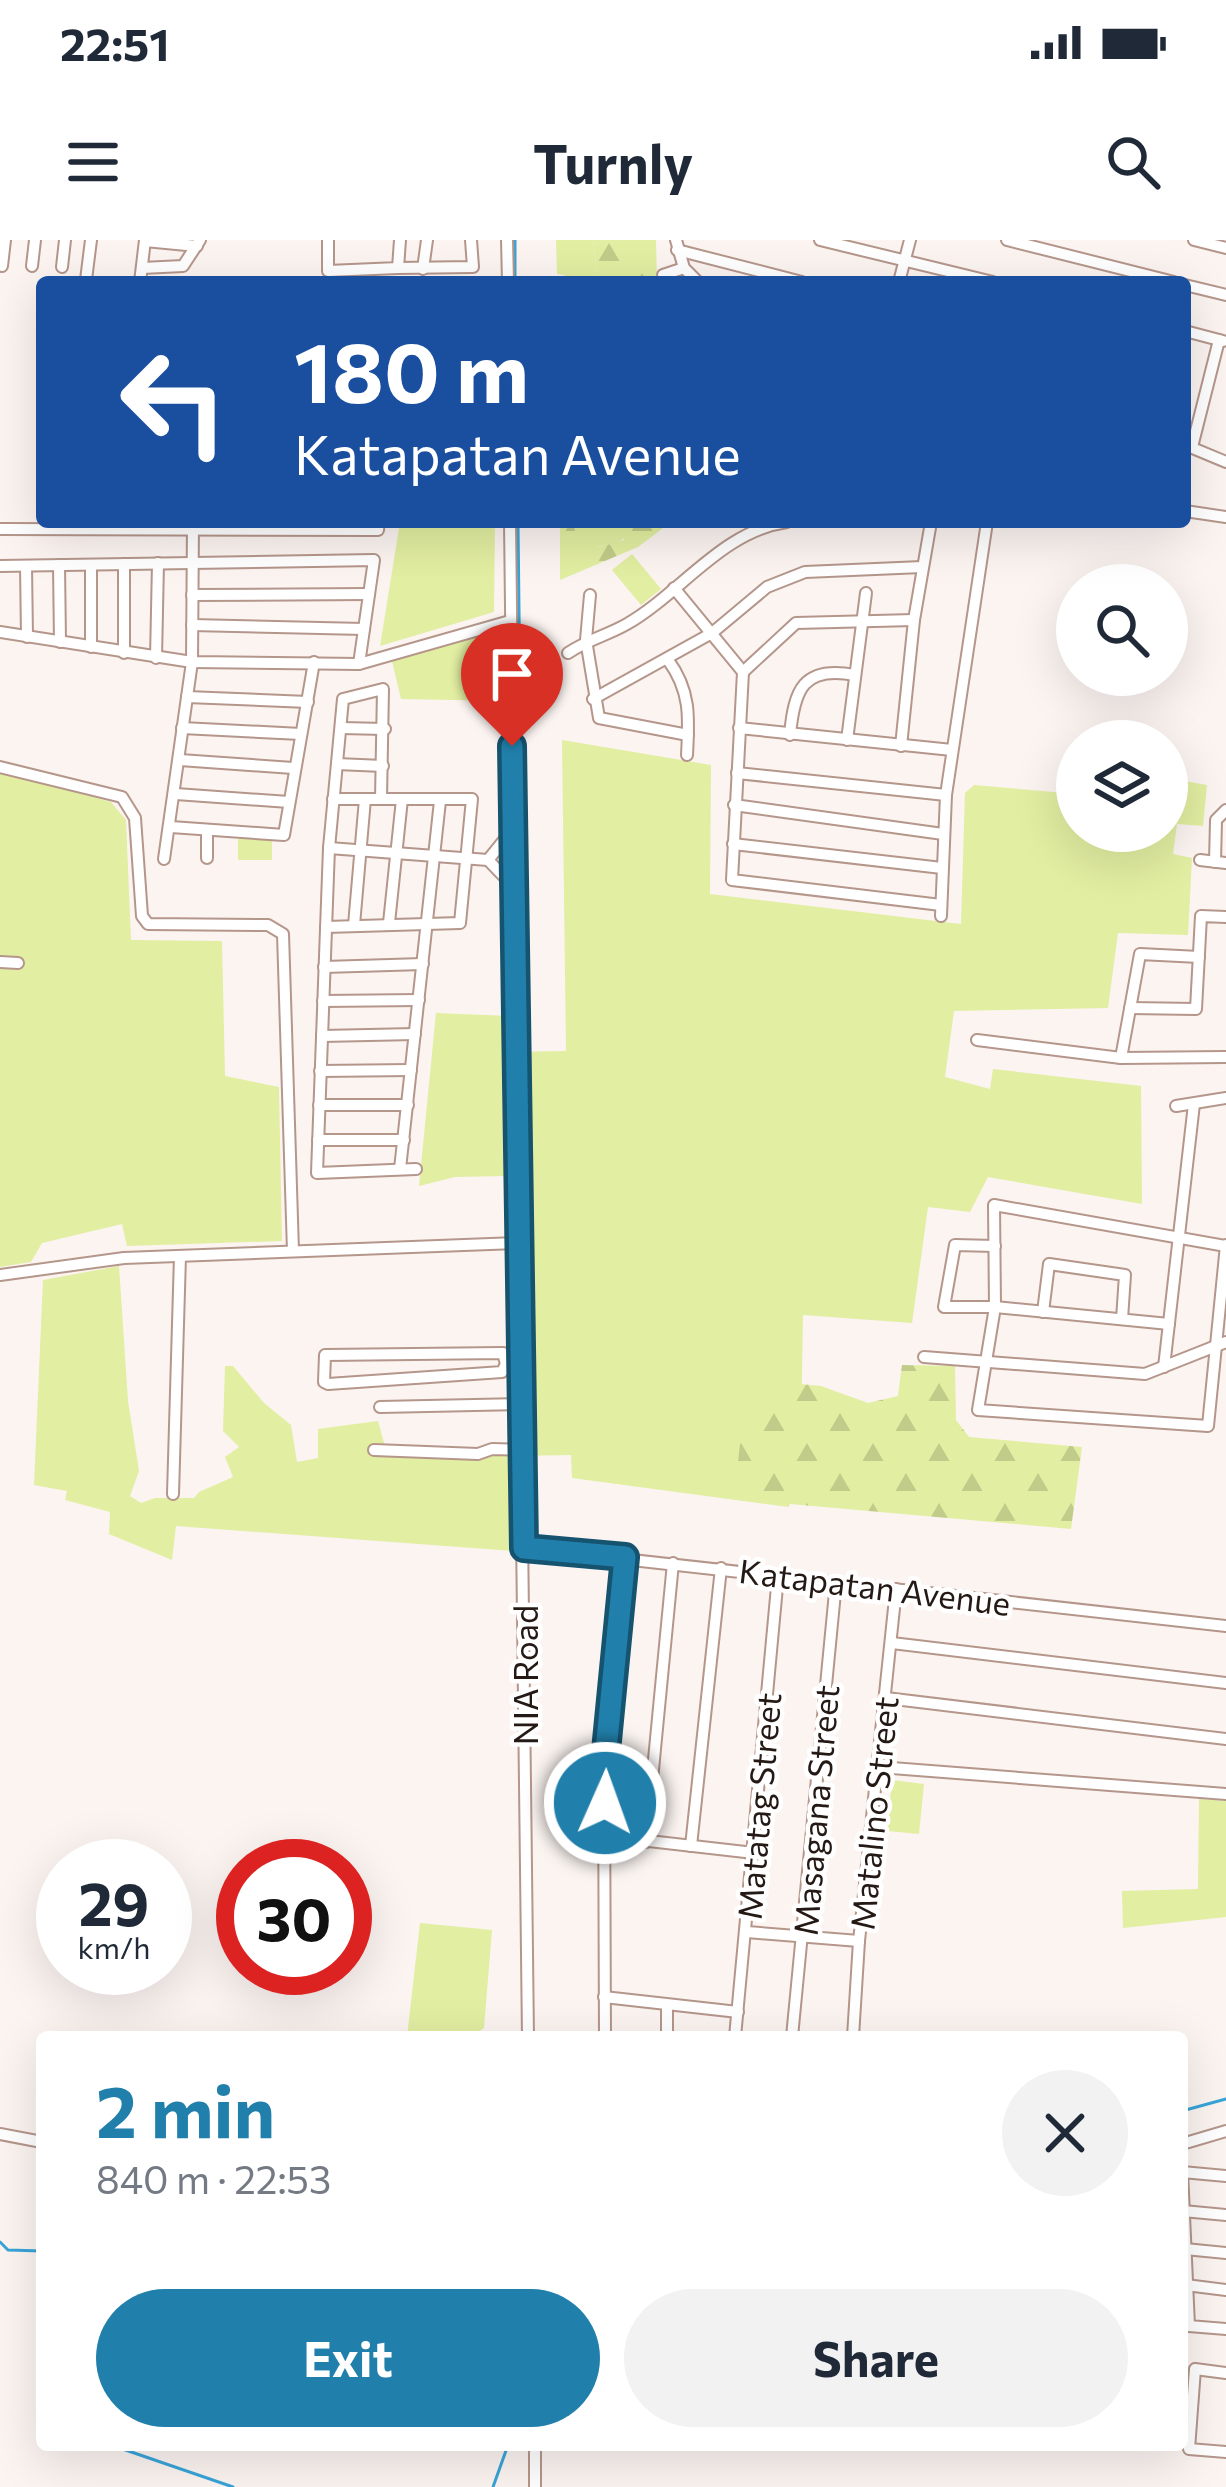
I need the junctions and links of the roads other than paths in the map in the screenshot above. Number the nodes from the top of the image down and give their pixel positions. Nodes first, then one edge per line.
1 (5, 240) edge
2 (35, 240) edge
3 (64, 240) edge
4 (91, 240) edge
5 (328, 240) edge
6 (400, 240) edge
7 (427, 240) edge
8 (471, 240) edge
9 (507, 240) edge
10 (820, 240) edge
11 (910, 240) edge
12 (1007, 240) edge
13 (1194, 240) edge
14 (145, 241) edge
15 (198, 243) edge
16 (677, 245) edge
17 (1226, 248) edge
18 (904, 261) junction
19 (2, 266) edge
20 (32, 266) dead end
21 (62, 267) dead end
22 (142, 268) junction
23 (398, 268) junction
24 (684, 268) junction
25 (423, 269) junction
26 (663, 275) dead end
27 (748, 275) edge
28 (86, 276) edge
29 (141, 276) edge
30 (508, 276) edge
31 (692, 276) edge
32 (900, 276) edge
33 (949, 276) edge
34 (1133, 276) edge
35 (1191, 286) edge
36 (1226, 295) edge
37 (1191, 333) edge
38 (1223, 341) edge
39 (1191, 441) edge
40 (1191, 448) edge
41 (1226, 462) edge
42 (1191, 512) edge
43 (1226, 517) edge
44 (43, 528) edge
45 (193, 528) edge
46 (286, 528) edge
47 (378, 528) edge
48 (510, 528) edge
49 (764, 528) edge
50 (930, 528) edge
51 (986, 528) edge
52 (0, 529) edge
53 (194, 562) junction
54 (158, 563) junction
55 (124, 564) junction
56 (59, 565) junction
57 (91, 565) junction
58 (0, 566) edge
59 (26, 566) junction
60 (922, 567) junction
61 (674, 588) junction
62 (866, 593) dead end
63 (369, 594) junction
64 (192, 595) junction
65 (590, 595) dead end
66 (864, 620) junction
67 (914, 620) junction
68 (510, 621) junction
69 (192, 625) junction
70 (364, 629) junction
71 (0, 632) edge
72 (712, 633) junction
73 (27, 637) junction
74 (586, 640) junction
75 (60, 642) junction
76 (92, 647) junction
77 (124, 653) junction
78 (568, 653) dead end
79 (156, 658) junction
80 (668, 660) junction
81 (192, 662) junction
82 (314, 662) junction
83 (359, 664) junction
84 (742, 671) junction
85 (855, 675) junction
86 (188, 697) junction
87 (593, 699) junction
88 (308, 702) junction
89 (182, 728) junction
90 (341, 728) junction
91 (739, 728) junction
92 (385, 729) junction
93 (301, 734) junction
94 (688, 735) junction
95 (790, 735) junction
96 (848, 740) junction
97 (901, 746) junction
98 (952, 750) junction
99 (687, 755) dead end
100 (180, 760) junction
101 (337, 764) junction
102 (382, 766) junction
103 (0, 767) edge
104 (293, 768) junction
105 (737, 773) junction
106 (176, 794) junction
107 (946, 796) junction
108 (333, 799) junction
109 (364, 799) junction
110 (381, 799) junction
111 (402, 799) junction
112 (440, 801) junction
113 (289, 802) junction
114 (734, 805) junction
115 (1226, 810) edge
116 (171, 827) junction
117 (207, 830) junction
118 (514, 830) junction
119 (943, 834) junction
120 (733, 844) junction
121 (328, 848) junction
122 (360, 851) junction
123 (396, 854) junction
124 (435, 857) junction
125 (207, 858) dead end
126 (164, 859) dead end
127 (466, 860) junction
128 (488, 860) junction
129 (1200, 860) dead end
130 (1220, 862) edge
131 (942, 868) junction
132 (514, 888) junction
133 (1226, 917) edge
134 (428, 921) junction
135 (389, 923) junction
136 (354, 925) junction
137 (326, 927) junction
138 (1199, 957) junction
139 (0, 962) edge
140 (18, 963) dead end
141 (423, 964) junction
142 (324, 967) junction
143 (419, 1000) junction
144 (323, 1001) junction
145 (1130, 1008) junction
146 (416, 1034) junction
147 (322, 1036) junction
148 (977, 1040) dead end
149 (1226, 1057) edge
150 (1121, 1058) junction
151 (411, 1070) junction
152 (320, 1071) junction
153 (1226, 1099) edge
154 (1194, 1104) junction
155 (319, 1105) junction
156 (408, 1105) junction
157 (1176, 1106) dead end
158 (318, 1140) junction
159 (404, 1140) junction
160 (400, 1169) junction
161 (416, 1169) dead end
162 (1179, 1238) junction
163 (518, 1243) junction
164 (1226, 1245) edge
165 (995, 1246) junction
166 (293, 1251) junction
167 (180, 1256) junction
168 (0, 1274) edge
169 (995, 1307) junction
170 (1043, 1312) junction
171 (1122, 1319) junction
172 (1169, 1324) junction
173 (1221, 1344) edge
174 (421, 1354) junction
175 (924, 1357) dead end
176 (984, 1360) junction
177 (520, 1363) junction
178 (506, 1364) junction
179 (1164, 1367) junction
180 (422, 1376) junction
181 (521, 1404) junction
182 (380, 1407) dead end
183 (374, 1450) dead end
184 (522, 1450) junction
185 (173, 1494) dead end
186 (524, 1548) junction
187 (625, 1557) junction
188 (673, 1562) junction
189 (721, 1568) junction
190 (778, 1576) junction
191 (836, 1582) junction
192 (896, 1589) junction
193 (1226, 1625) edge
194 (892, 1643) junction
195 (1226, 1683) edge
196 (886, 1697) junction
197 (1226, 1739) edge
198 (879, 1767) junction
199 (1226, 1794) edge
200 (605, 1835) junction
201 (646, 1842) junction
202 (691, 1846) junction
203 (754, 1853) junction
204 (747, 1932) junction
205 (803, 1937) junction
206 (859, 1942) junction
207 (604, 1997) junction
208 (667, 2005) junction
209 (738, 2012) junction
210 (528, 2031) edge
211 (605, 2031) edge
212 (667, 2031) edge
213 (736, 2031) edge
214 (793, 2031) edge
215 (854, 2031) edge
216 (1226, 2131) edge
217 (0, 2134) edge
218 (36, 2141) edge
219 (1188, 2142) edge
220 (1188, 2173) edge
221 (1226, 2176) edge
222 (1188, 2211) edge
223 (1226, 2215) edge
224 (1188, 2249) edge
225 (1226, 2253) edge
226 (1188, 2285) edge
227 (1226, 2290) edge
228 (1188, 2312) edge
229 (1226, 2329) edge
230 (1226, 2373) edge
231 (535, 2451) edge
232 (1226, 2452) edge
233 (535, 2487) edge

1 - 19 street
2 - 20 street
3 - 21 street
4 - 28 street
5 - 23 street
6 - 23 street
7 - 25 street
8 - 25 street
9 - 30 street
10 - 18 street
11 - 18 street
12 - 34 street
13 - 17 street
14 - 15 street
14 - 22 street
15 - 22 street
16 - 24 street
16 - 27 street
18 - 32 street
18 - 33 street
22 - 29 street
23 - 25 street
24 - 26 street
24 - 31 street
35 - 36 street
37 - 38 street
38 - 39 street
40 - 41 street
42 - 43 street
44 - 52 street
45 - 53 street
46 - 47 street
48 - 68 street, NIA Road
49 - 61 street
50 - 60 street
51 - 98 street
53 - 54 street
53 - 63 street
53 - 64 street
54 - 55 street
54 - 79 street
55 - 57 street
55 - 77 street
56 - 57 street
56 - 59 street
56 - 75 street
57 - 76 street
58 - 59 street
59 - 73 street
60 - 67 street
60 - 72 street
61 - 72 street
61 - 74 street
62 - 66 street
63 - 64 street
63 - 70 street
64 - 69 street
65 - 74 street
66 - 67 street
66 - 84 street
66 - 85 street
67 - 97 street
68 - 83 street
68 - 118 street, NIA Road
69 - 70 street
69 - 81 street
70 - 83 street
71 - 73 street
72 - 80 street
72 - 84 street
73 - 75 street
74 - 78 street
74 - 87 street
75 - 76 street
76 - 77 street
77 - 79 street
79 - 81 street
80 - 87 street
80 - 94 street
81 - 82 street
81 - 86 street
82 - 83 street
82 - 88 street
84 - 91 street
85 - 95 street
85 - 96 street
86 - 88 street
86 - 89 street
87 - 94 street
88 - 93 street
89 - 93 street
89 - 100 street
90 - 92 street
90 - 92 street
90 - 101 street
91 - 95 street
91 - 105 street
92 - 102 street
93 - 104 street
94 - 99 street
95 - 96 street
96 - 97 street
97 - 98 street
98 - 107 street
100 - 104 street
100 - 106 street
101 - 102 street
101 - 108 street
102 - 110 street
103 - 166 street
104 - 113 street
105 - 107 street
105 - 114 street
106 - 113 street
106 - 116 street
107 - 119 street
108 - 109 street
108 - 121 street
109 - 110 street
109 - 122 street
110 - 111 street
111 - 112 street
111 - 123 street
112 - 124 street
112 - 127 street
113 - 117 street
114 - 119 street
114 - 120 street
115 - 130 street
116 - 117 street
116 - 126 street
117 - 125 street
118 - 128 street
118 - 132 street, NIA Road
119 - 131 street
120 - 131 street
120 - 131 street
121 - 122 street
121 - 137 street
122 - 123 street
122 - 136 street
123 - 124 street
123 - 135 street
124 - 127 street
124 - 134 street
127 - 128 street
127 - 134 street
128 - 132 street
129 - 130 street
132 - 163 street, NIA Road
133 - 138 street
134 - 135 street
134 - 141 street
135 - 136 street
136 - 137 street
137 - 142 street
138 - 145 street
138 - 145 street
139 - 140 street
141 - 142 street
141 - 143 street
142 - 144 street
143 - 144 street
143 - 146 street
144 - 147 street
145 - 150 street
146 - 147 street
146 - 151 street
147 - 152 street
148 - 150 street
149 - 150 street
151 - 152 street
151 - 156 street
152 - 155 street
153 - 154 street
154 - 157 street
154 - 162 street
155 - 156 street
155 - 158 street
156 - 159 street
158 - 159 street
158 - 160 street
159 - 160 street
160 - 161 street
162 - 164 street
162 - 165 street
162 - 172 street
163 - 166 street
163 - 177 street, NIA Road
164 - 173 street
165 - 169 street
165 - 169 street
166 - 167 street
167 - 168 street
167 - 185 street
169 - 170 street
169 - 176 street
170 - 171 street
170 - 171 street
171 - 172 street
172 - 179 street
173 - 176 street
173 - 179 street
174 - 178 street
174 - 180 street
174 - 180 street
175 - 176 street
176 - 179 street
177 - 178 street
177 - 181 street, NIA Road
178 - 180 street
181 - 182 street
181 - 184 street, NIA Road
183 - 184 street
184 - 186 street, NIA Road
186 - 187 street, Katapatan Avenue
186 - 210 street, NIA Road
187 - 188 street, Katapatan Avenue
187 - 200 street
188 - 189 street, Katapatan Avenue
188 - 201 street
189 - 190 street, Katapatan Avenue
189 - 202 street
190 - 191 street, Katapatan Avenue
190 - 203 street, Matatag Street
191 - 192 street, Katapatan Avenue
191 - 205 street, Masagana Street
192 - 193 street, Katapatan Avenue
192 - 194 street, Matalino Street
194 - 195 street
194 - 196 street, Matalino Street
196 - 197 street
196 - 198 street, Matalino Street
198 - 199 street
198 - 206 street, Matalino Street
200 - 201 street
200 - 207 street
201 - 202 street
202 - 203 street
203 - 204 street, Matatag Street
204 - 205 street
204 - 209 street, Matatag Street
205 - 206 street
205 - 214 street, Masagana Street
206 - 215 street, Matalino Street
207 - 208 street
207 - 211 street
208 - 209 street
208 - 212 street
209 - 213 street, Matatag Street
216 - 219 street
217 - 218 street
220 - 221 street
222 - 223 street
224 - 225 street
226 - 227 street
228 - 229 street
230 - 232 street
231 - 233 street

